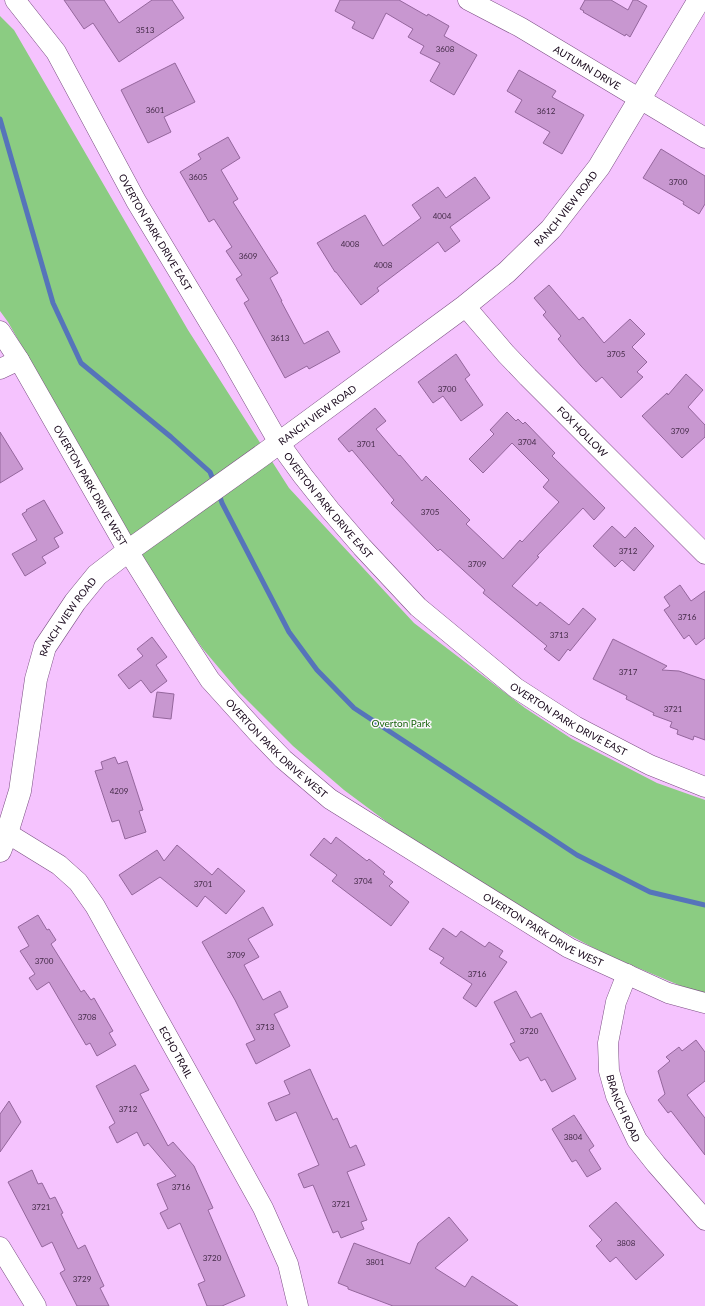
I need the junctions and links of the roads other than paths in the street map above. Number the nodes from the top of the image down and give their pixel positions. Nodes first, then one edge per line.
1 (15, 0) edge
2 (468, 0) edge
3 (699, 0) edge
4 (640, 99) junction
5 (705, 138) edge
6 (465, 306) junction
7 (0, 331) edge
8 (19, 360) junction
9 (0, 369) edge
10 (279, 443) junction
11 (128, 551) junction
12 (705, 554) edge
13 (705, 787) edge
14 (4, 842) edge
15 (627, 974) junction
16 (705, 1003) edge
17 (705, 1220) edge
18 (0, 1247) edge
19 (36, 1306) edge
20 (298, 1306) edge

1 - 10 street, OVERTON PARK DRIVE EAST
2 - 4 street, AUTUMN DRIVE
3 - 4 street, RANCH VIEW ROAD
4 - 5 street, AUTUMN DRIVE
4 - 6 street, RANCH VIEW ROAD
6 - 10 street, RANCH VIEW ROAD
6 - 12 street, FOX HOLLOW
7 - 8 street, OVERTON PARK DRIVE WEST
8 - 9 street
8 - 11 street, OVERTON PARK DRIVE WEST
10 - 11 street, RANCH VIEW ROAD
10 - 13 street, OVERTON PARK DRIVE EAST
11 - 14 street, RANCH VIEW ROAD
11 - 15 street, OVERTON PARK DRIVE WEST
14 - 20 street, ECHO TRAIL
15 - 16 street, OVERTON PARK DRIVE WEST
15 - 17 street, BRANCH ROAD
18 - 19 street

